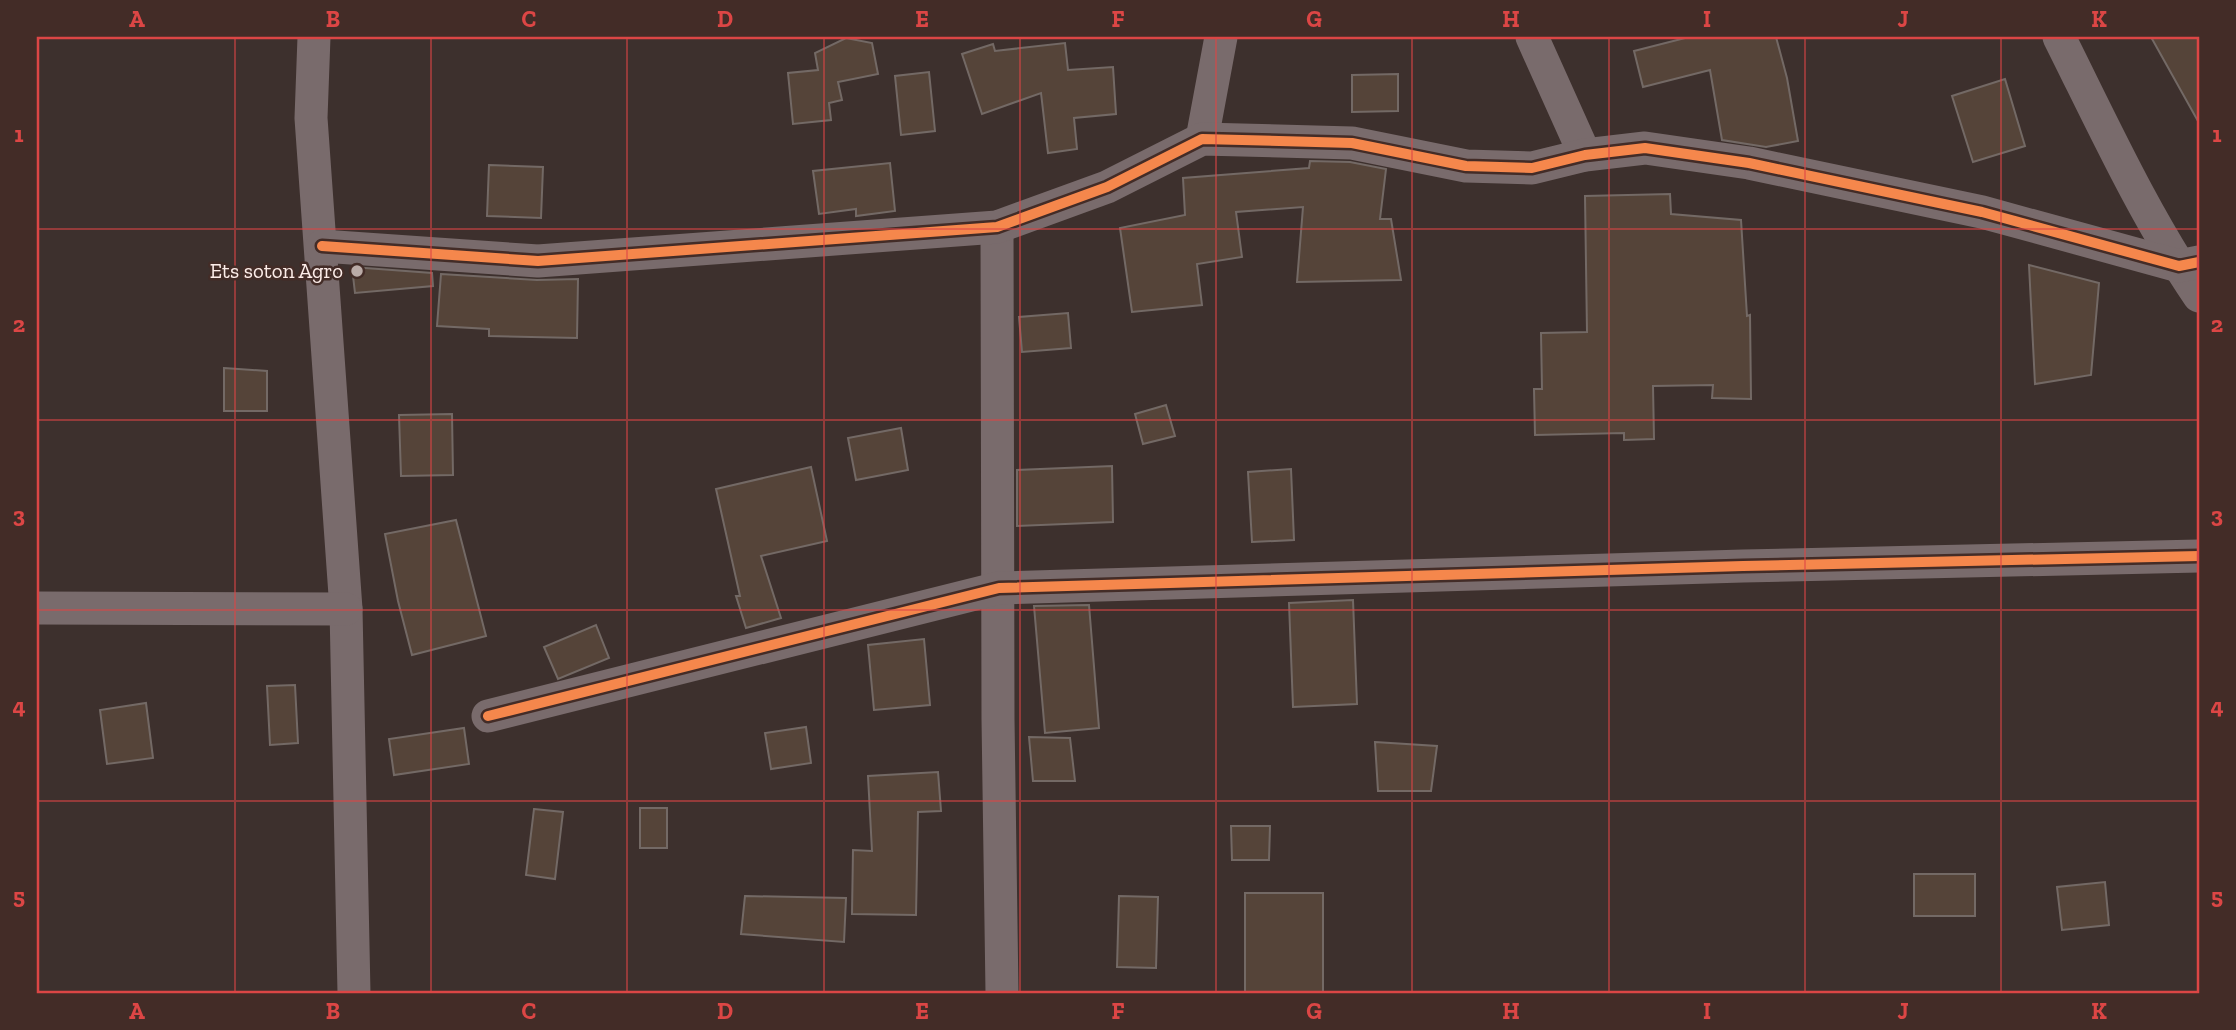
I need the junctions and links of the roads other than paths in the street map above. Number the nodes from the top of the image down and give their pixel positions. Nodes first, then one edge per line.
1 (314, 37) edge
2 (1221, 37) edge
3 (1532, 37) edge
4 (2059, 37) edge
5 (1202, 139) junction
6 (1585, 155) junction
7 (997, 227) junction
8 (322, 246) junction
9 (2189, 264) edge
10 (2199, 296) edge
11 (2199, 556) edge
12 (999, 588) junction
13 (37, 608) edge
14 (346, 610) junction
15 (488, 716) dead end
16 (354, 993) edge
17 (1002, 993) edge

1 - 8 street
2 - 5 street
3 - 6 street
4 - 9 street
5 - 6 street
5 - 7 street
6 - 9 street
7 - 8 street
7 - 12 street
8 - 14 street
9 - 10 street
11 - 12 street
12 - 15 street
12 - 17 street
13 - 14 street
14 - 16 street

